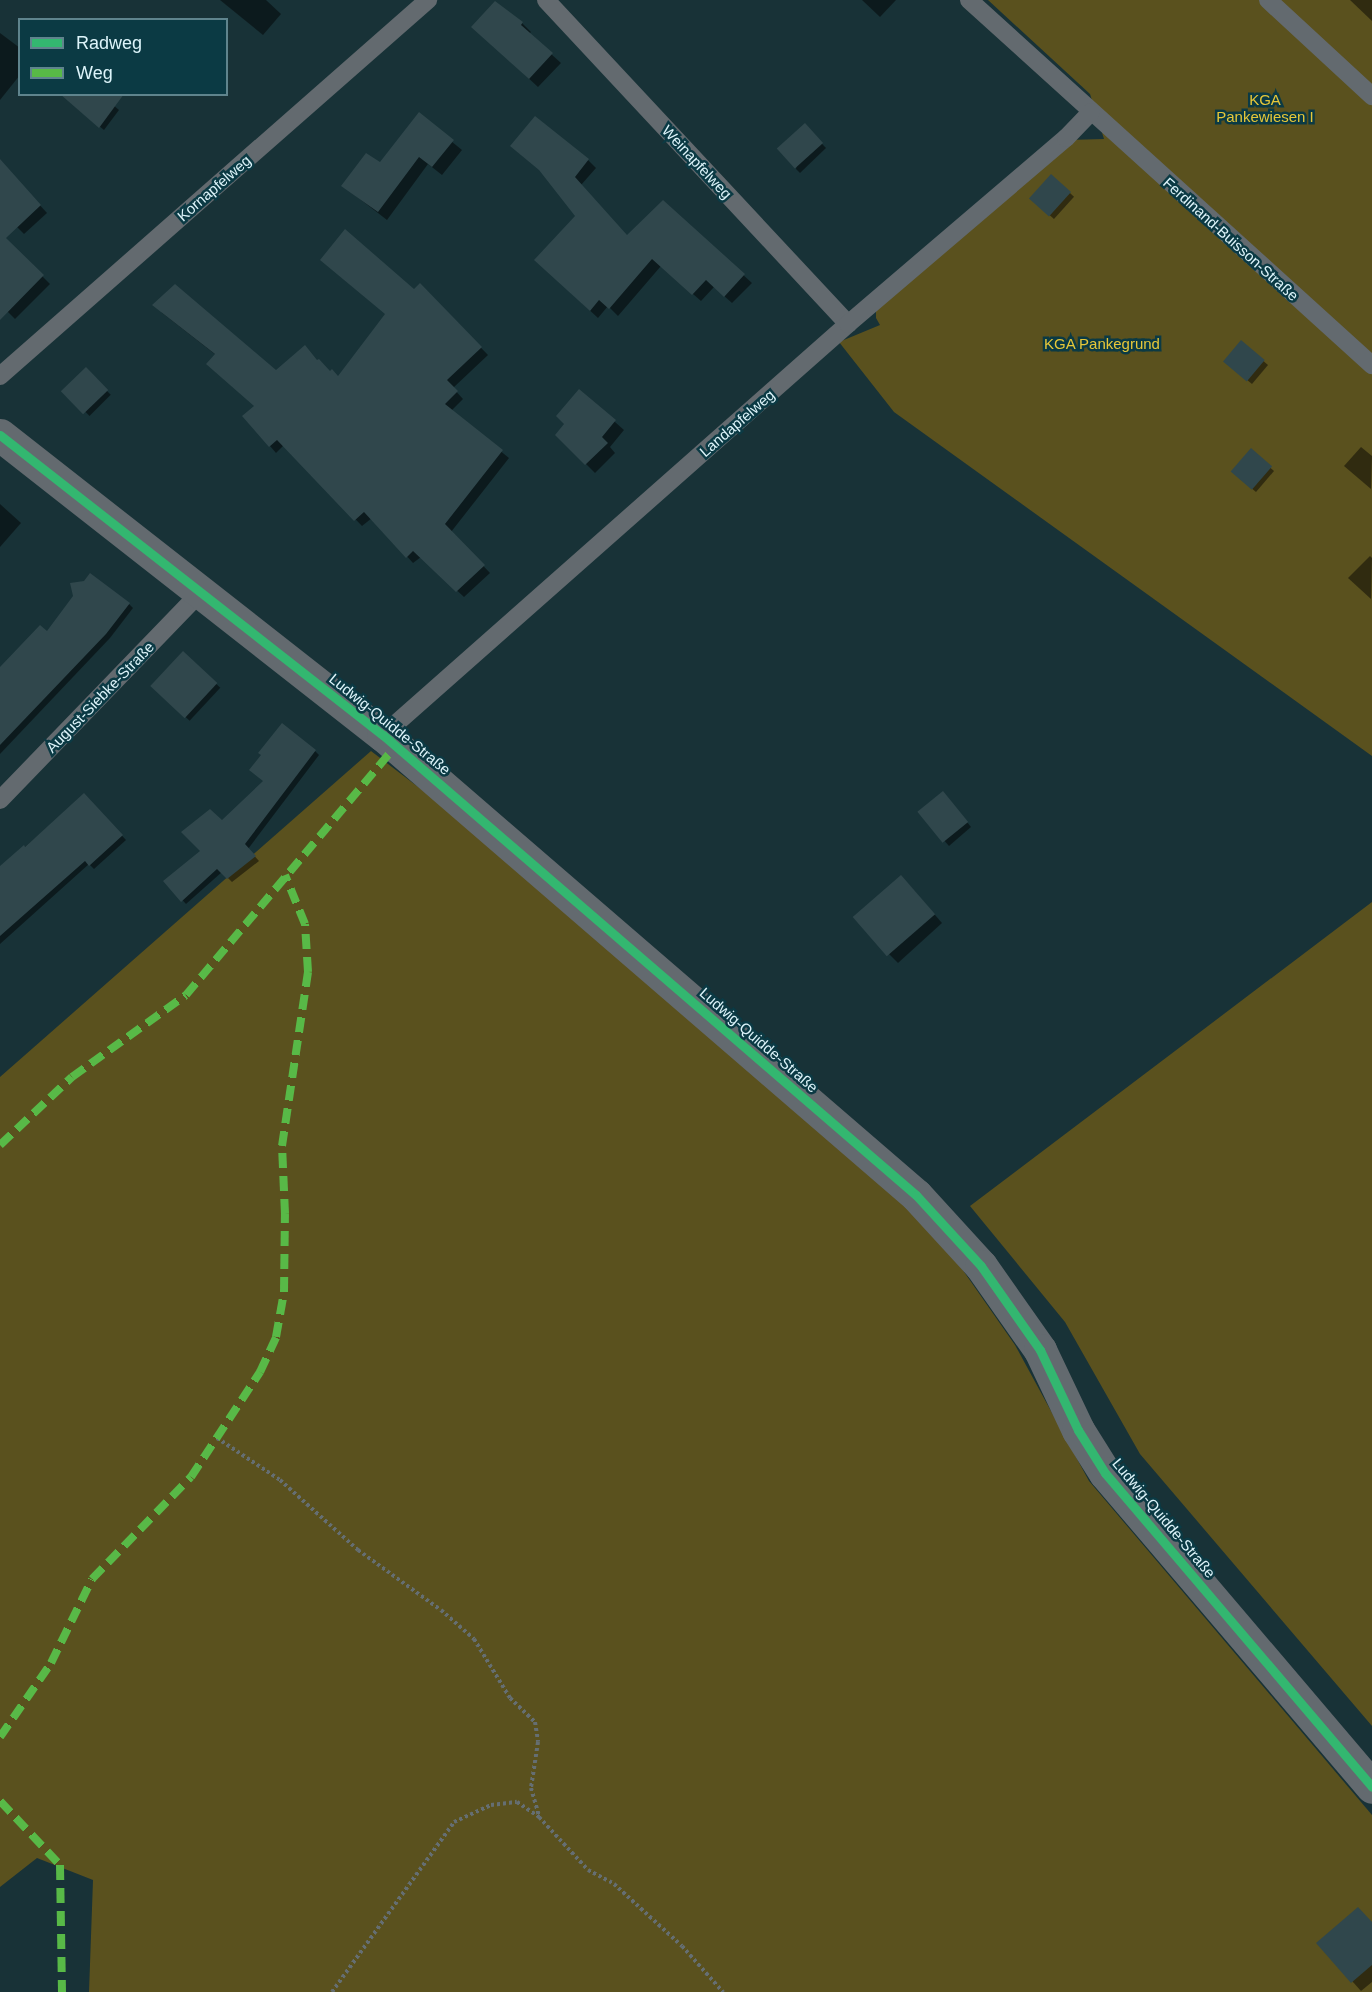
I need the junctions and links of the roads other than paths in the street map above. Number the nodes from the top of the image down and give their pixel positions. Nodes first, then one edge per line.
1 (428, 0) edge
2 (546, 0) edge
3 (969, 0) edge
4 (1268, 0) edge
5 (1372, 96) edge
6 (1091, 112) junction
7 (848, 324) junction
8 (1372, 365) edge
9 (0, 376) edge
10 (0, 435) edge
11 (200, 593) junction
12 (383, 735) junction
13 (0, 800) edge
14 (1372, 1787) edge

1 - 9 lane, Kornapfelweg
2 - 7 lane, Weinapfelweg
3 - 6 lane, Ferdinand-Buisson-Straße
4 - 5 lane
6 - 7 lane, Landapfelweg
6 - 8 lane, Ferdinand-Buisson-Straße
7 - 12 lane, Landapfelweg
10 - 11 street, Ludwig-Quidde-Straße
11 - 12 street, Ludwig-Quidde-Straße
11 - 13 lane, August-Siebke-Straße
12 - 14 street, Ludwig-Quidde-Straße

